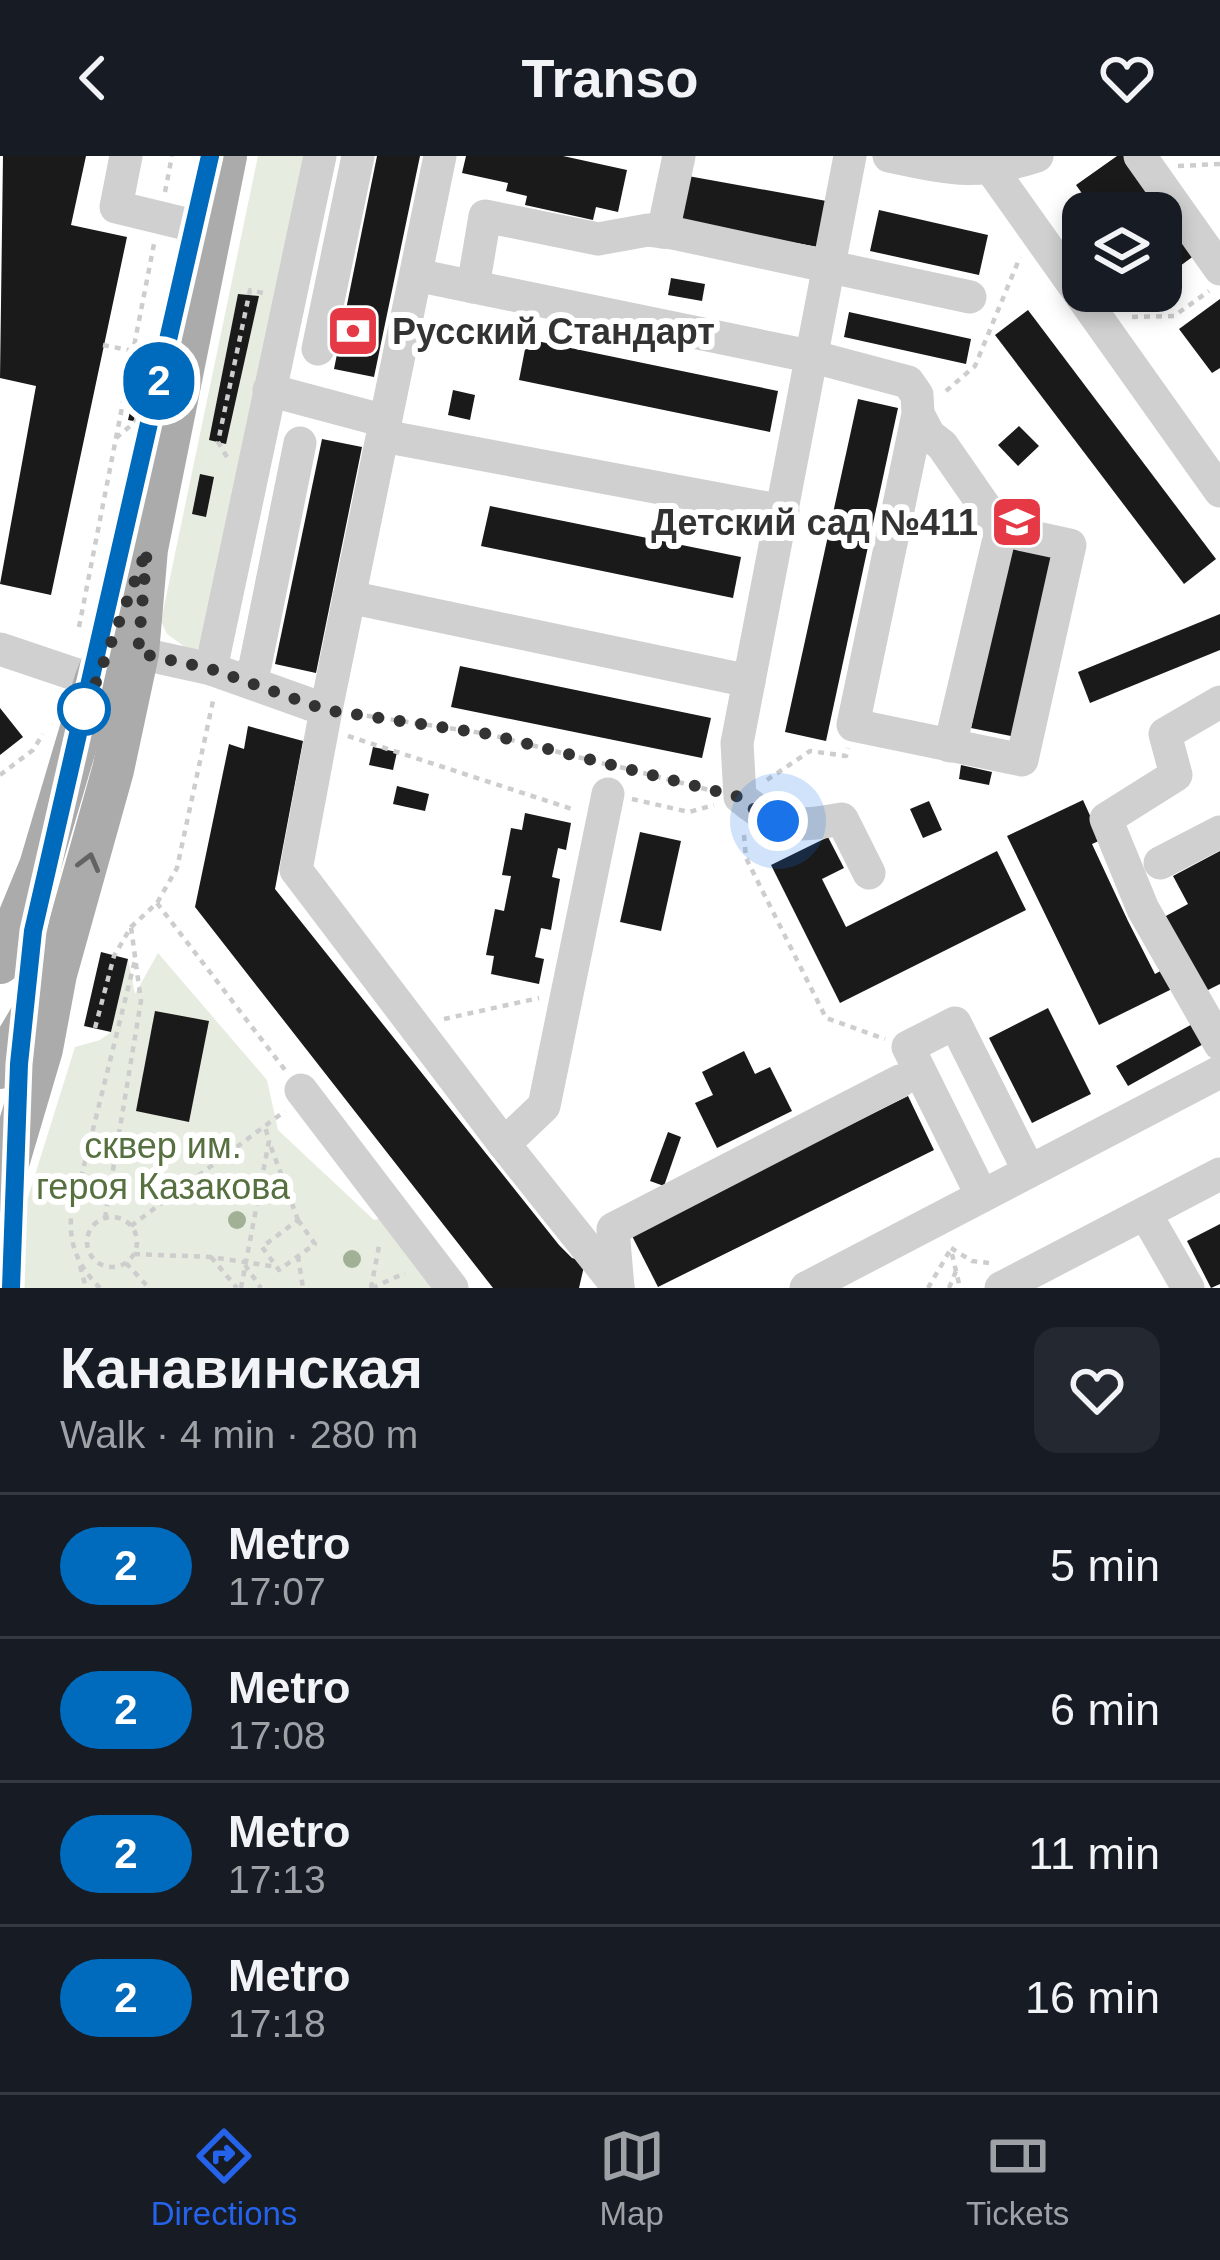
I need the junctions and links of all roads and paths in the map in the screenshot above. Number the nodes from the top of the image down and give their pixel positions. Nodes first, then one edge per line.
1 (126, 156) edge
2 (172, 156) edge
3 (226, 156) edge
4 (320, 156) edge
5 (358, 156) edge
6 (440, 156) edge
7 (679, 156) edge
8 (850, 156) edge
9 (889, 156) edge
10 (1037, 156) edge
11 (1144, 162) edge
12 (1220, 164) edge
13 (992, 170) junction
14 (159, 218) junction
15 (1032, 227) junction
16 (211, 230) junction
17 (663, 232) junction
18 (831, 267) junction
19 (1220, 269) edge
20 (416, 275) junction
21 (1220, 283) edge
22 (473, 287) junction
23 (248, 295) dead end
24 (970, 297) dead end
25 (1096, 317) junction
26 (103, 345) dead end
27 (318, 350) dead end
28 (133, 351) junction
29 (814, 357) junction
30 (148, 365) dead end
31 (269, 390) junction
32 (918, 414) junction
33 (384, 429) junction
34 (116, 439) junction
35 (218, 442) dead end
36 (300, 443) dead end
37 (1220, 491) edge
38 (783, 511) junction
39 (1000, 530) junction
40 (147, 549) junction
41 (349, 597) junction
42 (0, 649) edge
43 (138, 653) junction
44 (225, 674) junction
45 (81, 678) junction
46 (749, 681) junction
47 (1220, 702) edge
48 (52, 719) dead end
49 (324, 719) junction
50 (854, 725) junction
51 (950, 746) junction
52 (0, 776) edge
53 (740, 797) junction
54 (597, 803) joint
55 (1220, 832) edge
56 (1160, 863) dead end
57 (869, 873) dead end
58 (157, 903) junction
59 (131, 927) junction
60 (135, 960) junction
61 (0, 963) edge
62 (56, 974) junction
63 (95, 1028) dead end
64 (1220, 1044) edge
65 (908, 1047) junction
66 (0, 1068) edge
67 (1220, 1072) edge
68 (900, 1081) dead end
69 (291, 1102) junction
70 (265, 1126) junction
71 (269, 1141) junction
72 (505, 1144) junction
73 (1029, 1171) junction
74 (1220, 1174) edge
75 (0, 1191) edge
76 (982, 1196) junction
77 (388, 1204) junction
78 (1145, 1213) junction
79 (105, 1218) junction
80 (298, 1220) junction
81 (131, 1226) junction
82 (951, 1248) dead end
83 (134, 1254) junction
84 (298, 1256) junction
85 (211, 1257) junction
86 (79, 1261) junction
87 (126, 1262) junction
88 (245, 1265) junction
89 (277, 1267) junction
90 (956, 1270) junction
91 (442, 1275) edge
92 (86, 1288) edge
93 (100, 1288) edge
94 (149, 1288) edge
95 (239, 1288) edge
96 (261, 1288) edge
97 (303, 1288) edge
98 (371, 1288) edge
99 (618, 1288) edge
100 (806, 1288) edge
101 (949, 1288) edge
102 (960, 1288) edge
103 (1001, 1288) edge
104 (1188, 1288) edge

1 - 14 street
2 - 14 path
3 - 16 main road
4 - 31 street
5 - 27 street
6 - 20 street
7 - 17 street
8 - 18 street
9 - 13 street
10 - 13 street
11 - 12 path
11 - 19 street
13 - 15 street
14 - 16 street
14 - 28 path
15 - 25 street
15 - 32 path
16 - 40 main road
17 - 18 street
17 - 22 street
18 - 24 street
18 - 29 street
20 - 22 street
20 - 33 street
21 - 25 path
22 - 29 street
23 - 35 path
25 - 37 street
26 - 28 path
28 - 34 path
29 - 32 street
29 - 38 street
30 - 34 path
31 - 33 street
31 - 44 street
32 - 39 street
32 - 50 street
33 - 38 street
33 - 41 street
34 - 45 path
36 - 44 street
38 - 46 street
39 - 51 street
39 - 51 street
40 - 43 main road
40 - 45 main road
41 - 46 street
41 - 49 street
42 - 45 street
43 - 44 street
62 -> 43 main road
44 - 49 street
44 - 58 path
45 - 61 main road
46 - 53 street
47 - 64 street
48 - 52 path
49 - 53 path
49 - 54 path
49 - 72 street
50 - 51 street
50 - 53 path
53 - 57 street
53 - 65 path
54 - 72 street
55 - 56 street
58 - 59 path
58 - 69 path
59 - 60 path
59 - 63 path
60 - 79 path
60 - 86 path
62 - 66 main road
62 - 75 main road
65 - 73 street
65 - 76 street
67 - 73 street
68 - 99 street
69 - 70 path
69 - 77 street
70 - 71 path
70 - 81 path
71 - 80 path
71 - 88 path
72 - 99 street
73 - 76 street
74 - 78 street
76 - 100 street
77 - 91 street
77 - 98 path
78 - 103 street
78 - 104 street
79 - 81 path
79 - 87 path
80 - 84 path
80 - 89 path
81 - 83 path
82 - 90 path
83 - 85 path
83 - 87 path
84 - 89 path
84 - 97 path
85 - 88 path
85 - 95 path
86 - 92 path
86 - 93 path
87 - 94 path
88 - 89 path
88 - 95 path
88 - 96 path
90 - 101 path
90 - 102 path
91 - 98 path

